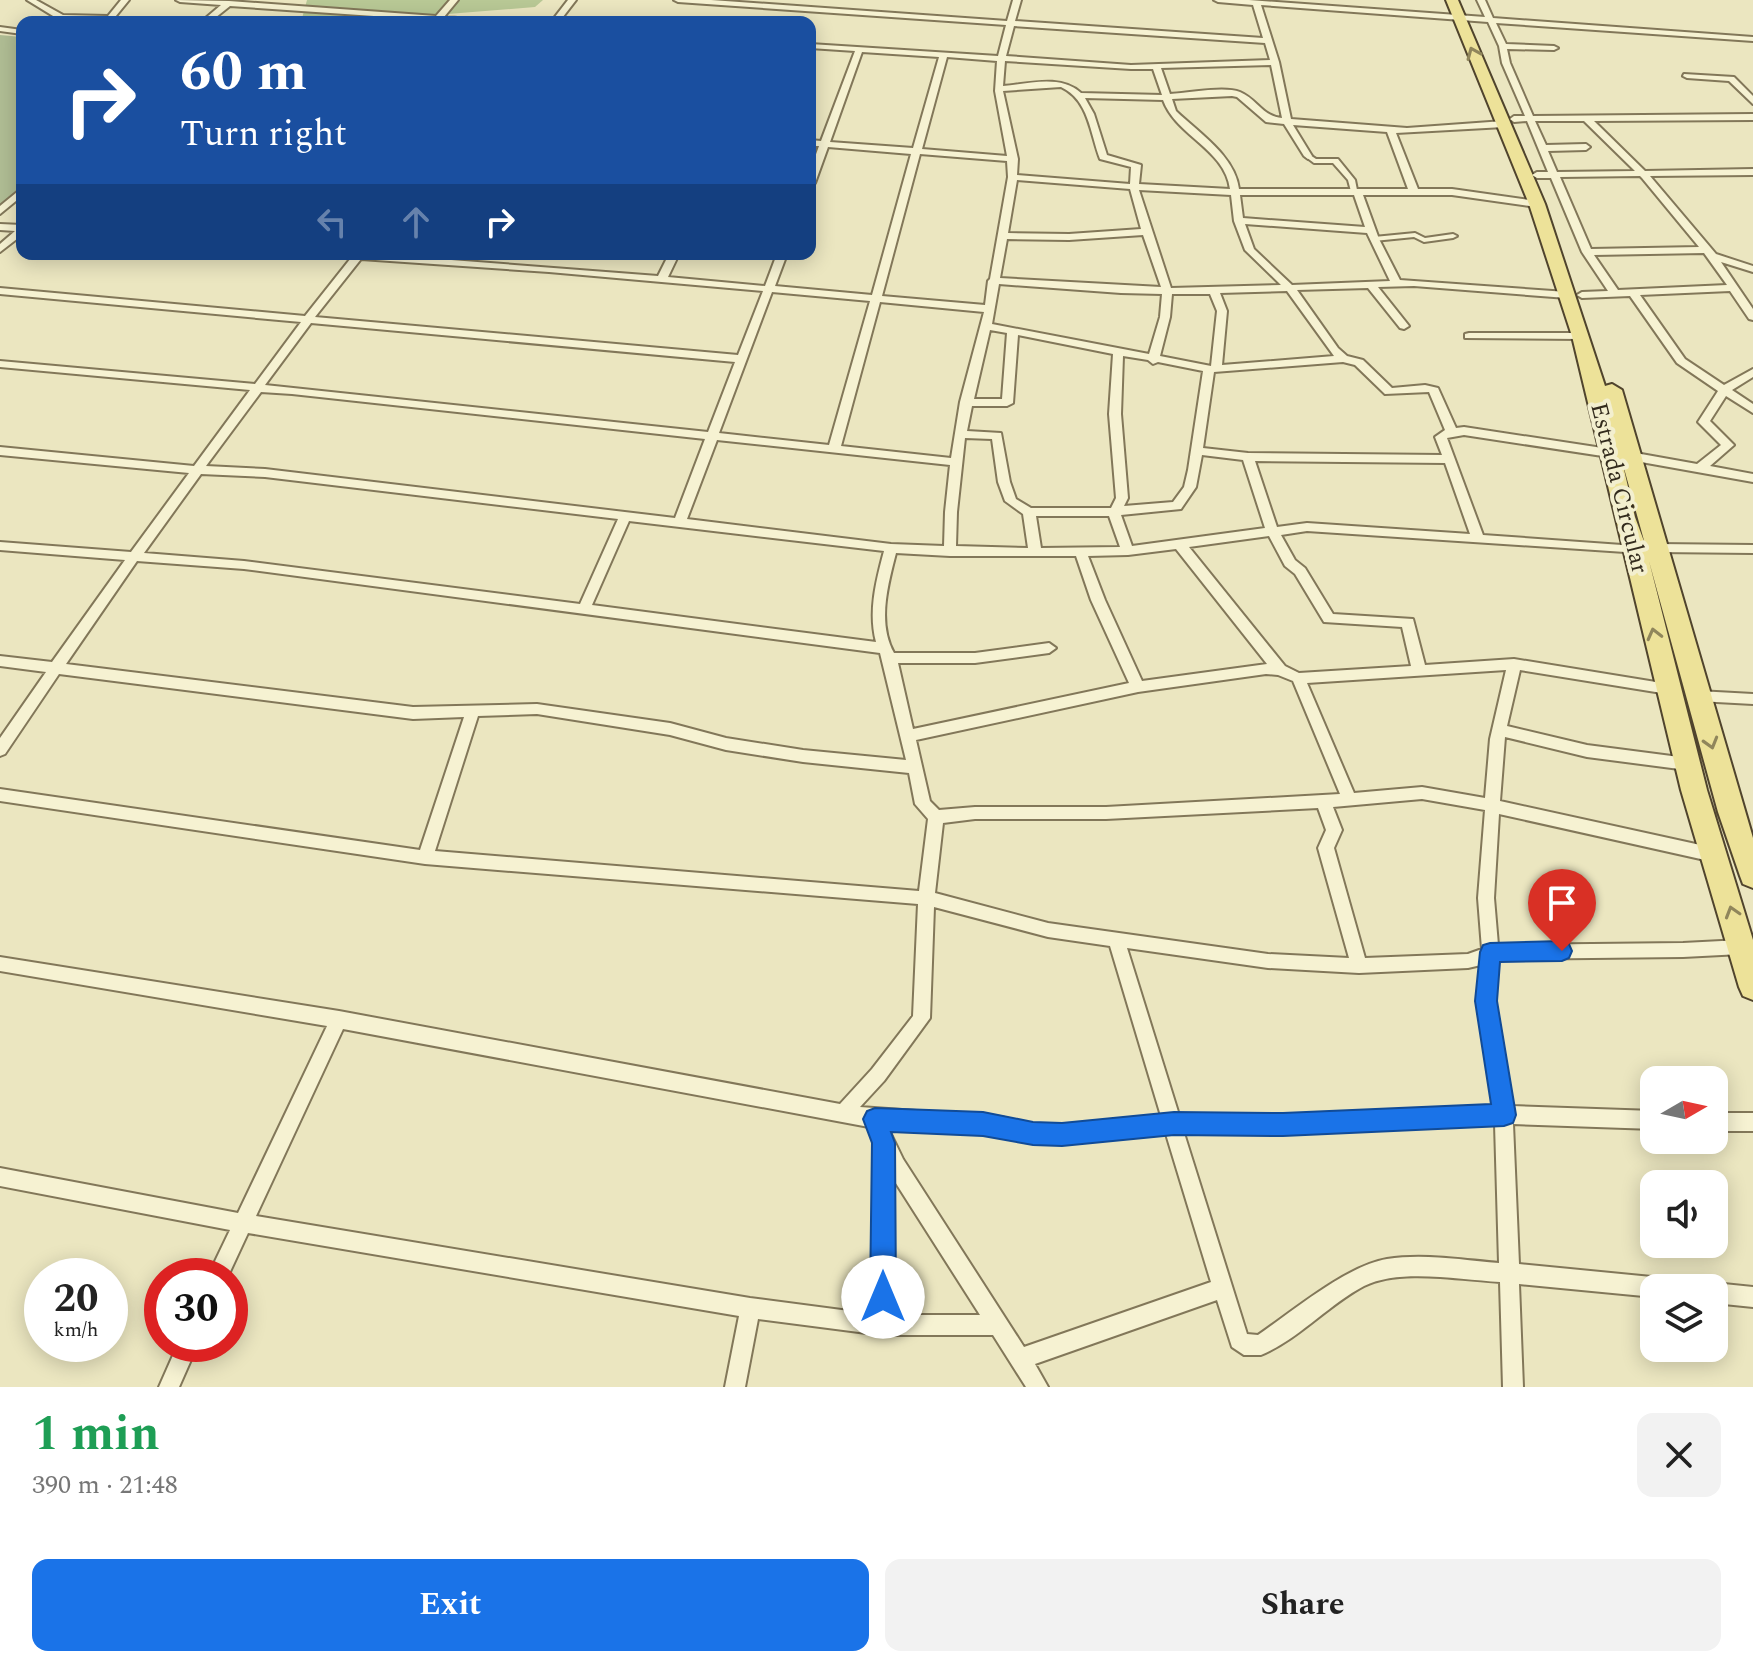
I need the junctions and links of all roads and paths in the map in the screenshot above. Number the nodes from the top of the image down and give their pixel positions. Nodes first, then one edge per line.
1 (31, 0) edge
2 (125, 0) edge
3 (180, 0) edge
4 (454, 0) edge
5 (572, 0) edge
6 (678, 0) edge
7 (1017, 0) edge
8 (1218, 0) edge
9 (1276, 0) edge
10 (1481, 0) edge
11 (229, 2) edge
12 (1256, 3) junction
13 (773, 7) edge
14 (1466, 12) edge
15 (59, 16) edge
16 (111, 16) edge
17 (212, 16) edge
18 (391, 16) edge
19 (440, 16) edge
20 (560, 16) edge
21 (1011, 23) junction
22 (1753, 39) edge
23 (1269, 41) junction
24 (816, 46) edge
25 (1503, 46) junction
26 (1554, 48) dead end
27 (859, 50) junction
28 (943, 56) junction
29 (1001, 60) junction
30 (1275, 62) junction
31 (1156, 67) junction
32 (1687, 76) dead end
33 (1739, 84) junction
34 (1753, 84) edge
35 (999, 89) junction
36 (1078, 95) junction
37 (1164, 97) junction
38 (1753, 101) edge
39 (1753, 117) edge
40 (1531, 120) junction
41 (1588, 120) junction
42 (1287, 121) junction
43 (1509, 122) junction
44 (1391, 131) junction
45 (816, 143) edge
46 (825, 144) junction
47 (1586, 147) dead end
48 (1542, 148) junction
49 (918, 153) junction
50 (1308, 156) joint
51 (1013, 159) junction
52 (816, 167) edge
53 (1753, 172) edge
54 (1545, 176) junction
55 (1645, 176) junction
56 (1013, 177) junction
57 (1134, 187) junction
58 (1236, 192) junction
59 (1414, 192) junction
60 (1356, 193) junction
61 (16, 196) edge
62 (1537, 204) junction
63 (0, 211) edge
64 (1239, 221) junction
65 (1145, 232) junction
66 (16, 234) edge
67 (1372, 234) junction
68 (1002, 236) junction
69 (1453, 236) dead end
70 (0, 249) edge
71 (1587, 252) junction
72 (1709, 253) junction
73 (355, 260) edge
74 (458, 260) edge
75 (554, 260) edge
76 (671, 260) edge
77 (780, 260) edge
78 (549, 269) junction
79 (1753, 269) edge
80 (661, 280) junction
81 (993, 281) junction
82 (1396, 283) junction
83 (1370, 284) junction
84 (1287, 286) junction
85 (1732, 288) junction
86 (768, 290) junction
87 (0, 291) edge
88 (1167, 291) junction
89 (1214, 291) junction
90 (1634, 294) junction
91 (1575, 295) junction
92 (1616, 295) junction
93 (877, 298) junction
94 (990, 309) junction
95 (1753, 317) edge
96 (308, 319) junction
97 (986, 326) junction
98 (1404, 326) dead end
99 (1013, 330) junction
100 (1469, 336) dead end
101 (1581, 336) junction
102 (1118, 354) junction
103 (743, 359) junction
104 (1343, 359) junction
105 (1153, 361) junction
106 (0, 364) edge
107 (1212, 369) junction
108 (1753, 372) edge
109 (257, 389) junction
110 (1724, 390) junction
111 (966, 402) junction
112 (1753, 409) edge
113 (1452, 432) junction
114 (960, 434) junction
115 (711, 435) junction
116 (834, 449) junction
117 (0, 451) edge
118 (1197, 451) junction
119 (1620, 454) junction
120 (1248, 457) junction
121 (1447, 459) junction
122 (956, 462) junction
123 (1700, 468) junction
124 (199, 470) junction
125 (1753, 478) edge
126 (1115, 509) junction
127 (1029, 512) junction
128 (625, 517) junction
129 (679, 523) junction
130 (1272, 530) junction
131 (1478, 538) junction
132 (1180, 545) junction
133 (0, 546) edge
134 (891, 548) junction
135 (1647, 549) junction
136 (1753, 549) edge
137 (1128, 551) junction
138 (950, 552) junction
139 (1035, 553) junction
140 (1081, 553) junction
141 (133, 559) junction
142 (584, 609) junction
143 (1049, 648) dead end
144 (887, 653) junction
145 (0, 661) edge
146 (1514, 664) junction
147 (55, 669) junction
148 (1280, 670) junction
149 (1419, 671) junction
150 (1298, 678) junction
151 (1138, 687) junction
152 (1668, 689) junction
153 (1698, 696) junction
154 (1753, 699) edge
155 (473, 710) junction
156 (1499, 730) junction
157 (907, 736) junction
158 (0, 750) edge
159 (1687, 764) junction
160 (912, 767) junction
161 (0, 795) edge
162 (1350, 800) junction
163 (1323, 802) junction
164 (1493, 806) junction
165 (936, 817) junction
166 (1748, 850) edge
167 (1714, 855) junction
168 (425, 857) junction
169 (1753, 876) edge
170 (926, 898) junction
171 (1116, 940) junction
172 (1741, 947) junction
173 (1490, 952) junction
174 (0, 964) edge
175 (1359, 966) junction
176 (1753, 987) edge
177 (339, 1019) junction
178 (844, 1112) junction
179 (1504, 1115) junction
180 (875, 1119) junction
181 (1640, 1120) edge
182 (1728, 1122) edge
183 (1753, 1122) edge
184 (1174, 1124) junction
185 (883, 1143) junction
186 (0, 1177) edge
187 (242, 1223) junction
188 (226, 1258) edge
189 (1509, 1273) junction
190 (1640, 1286) edge
191 (1223, 1288) junction
192 (1728, 1294) edge
193 (1753, 1297) edge
194 (750, 1308) junction
195 (882, 1325) junction
196 (997, 1325) junction
197 (1020, 1359) junction
198 (180, 1362) edge
199 (169, 1387) edge
200 (735, 1387) edge
201 (1038, 1387) edge
202 (1513, 1387) edge

1 - 15 street
2 - 16 street
3 - 11 street
4 - 19 street
5 - 20 street
6 - 13 street
7 - 21 street
8 - 12 street
9 - 14 street
10 - 14 street
11 - 17 street
11 - 18 street
12 - 14 street
12 - 23 street
13 - 21 street
14 - 22 street
14 - 25 street
14 - 43 main road
21 - 23 street
21 - 29 street
23 - 30 street
24 - 27 street
25 - 26 street
25 - 40 street
27 - 28 street
27 - 46 street
28 - 29 street
28 - 49 street
29 - 31 street
29 - 35 street
30 - 31 street
30 - 42 street
31 - 37 street
32 - 33 street
33 - 34 street
33 - 38 street
35 - 36 street
35 - 51 street
36 - 37 street
36 - 57 street
37 - 42 street
37 - 58 street
39 - 41 street
40 - 41 street
40 - 43 street
40 - 48 street
41 - 55 street
42 - 44 street
42 - 50 street
43 - 44 street
43 - 54 main road
43 - 62 main road, Estrada Circular
44 - 59 street
45 - 46 street
46 - 49 street
46 - 52 street
47 - 48 street
48 - 54 street
49 - 51 street
49 - 93 street
50 - 60 street
51 - 56 street
53 - 55 street
54 - 55 street
54 - 71 street
54 - 91 main road
55 - 72 street
56 - 57 street
56 - 68 street
57 - 58 street
57 - 65 street
58 - 60 street
58 - 64 street
59 - 60 street
59 - 62 street
60 - 67 street
61 - 63 street
62 - 91 main road, Estrada Circular
64 - 67 street
64 - 84 street
65 - 68 street
65 - 88 street
66 - 70 street
67 - 69 street
67 - 82 street
68 - 81 street
71 - 72 street
71 - 92 street
72 - 79 street
72 - 85 street
73 - 96 street
74 - 78 street
75 - 78 street
76 - 80 street
77 - 86 street
78 - 80 street
80 - 86 street
81 - 88 street
81 - 94 street
82 - 83 street
82 - 91 street
83 - 84 street
83 - 98 street
84 - 89 street
84 - 104 street
85 - 90 street
85 - 95 street
86 - 93 street
86 - 103 street
87 - 96 street
88 - 89 street
88 - 105 street
89 - 107 street
90 - 92 street
90 - 110 street
91 - 92 street
91 - 101 main road, Estrada Circular
91 - 119 main road
93 - 94 street
93 - 116 street
94 - 97 street
96 - 103 street
96 - 109 street
97 - 99 street
97 - 111 street
99 - 102 street
99 - 111 street
100 - 101 street
101 - 119 main road, Estrada Circular
102 - 105 street
102 - 126 street
103 - 115 street
104 - 107 street
104 - 113 street
105 - 107 street
106 - 109 street
107 - 118 street
108 - 110 street
109 - 115 street
109 - 124 street
110 - 112 street
110 - 123 street
111 - 114 street
113 - 119 street
113 - 121 street
114 - 122 street
114 - 127 street
115 - 116 street
115 - 129 street
116 - 122 street
117 - 124 street
118 - 120 street
118 - 126 street
119 - 123 street
119 - 135 main road, Estrada Circular
120 - 121 street
120 - 130 street
121 - 131 street
122 - 138 street
123 - 125 street
124 - 128 street
124 - 141 street
126 - 127 street
126 - 137 street
127 - 139 street
128 - 129 street
128 - 142 street
129 - 134 street
130 - 131 street
130 - 132 street
130 - 149 street
131 - 135 street
132 - 137 street
132 - 148 street
133 - 141 street
134 - 138 street
134 - 144 street
135 - 136 street
152 -> 135 main road, Estrada Circular
135 - 153 main road
137 - 140 street
138 - 139 street
139 - 140 street
140 - 151 street
141 - 142 street
141 - 147 street
142 - 144 street
143 - 144 street
144 - 157 street
145 - 147 street
146 - 149 street
146 - 152 street
146 - 156 street
147 - 155 street
147 - 158 street
148 - 150 street
148 - 151 street
149 - 150 street
150 - 162 street
151 - 157 street
152 - 159 main road, Estrada Circular
153 - 154 street
153 -> 166 main road
155 - 160 street
155 - 168 street
156 - 159 street
156 - 164 street
157 - 160 street
159 - 167 main road, Estrada Circular
160 - 165 street
161 - 168 street
162 - 163 street
162 - 164 street
163 - 165 street
163 - 175 street
164 - 167 street
164 - 173 street
165 - 170 street
166 - 169 main road
172 -> 167 main road, Estrada Circular
168 - 170 street
170 - 171 street
170 - 178 street
171 - 175 street
171 - 184 street
172 - 173 street
172 - 176 main road, Estrada Circular
173 - 175 street
173 - 179 street
174 - 177 street
177 - 178 street
177 - 187 street
178 - 180 street
179 - 181 street
179 - 184 street
179 - 189 street
180 - 184 street
180 - 185 street
182 - 183 street
184 - 191 street
185 - 195 street
185 - 196 street
186 - 187 street
187 - 188 street
187 - 194 street
189 - 190 street
189 - 191 street
189 - 202 street
191 - 197 street
192 - 193 street
194 - 195 street
194 - 200 street
195 - 196 street
196 - 197 street
197 - 201 street
198 - 199 street

